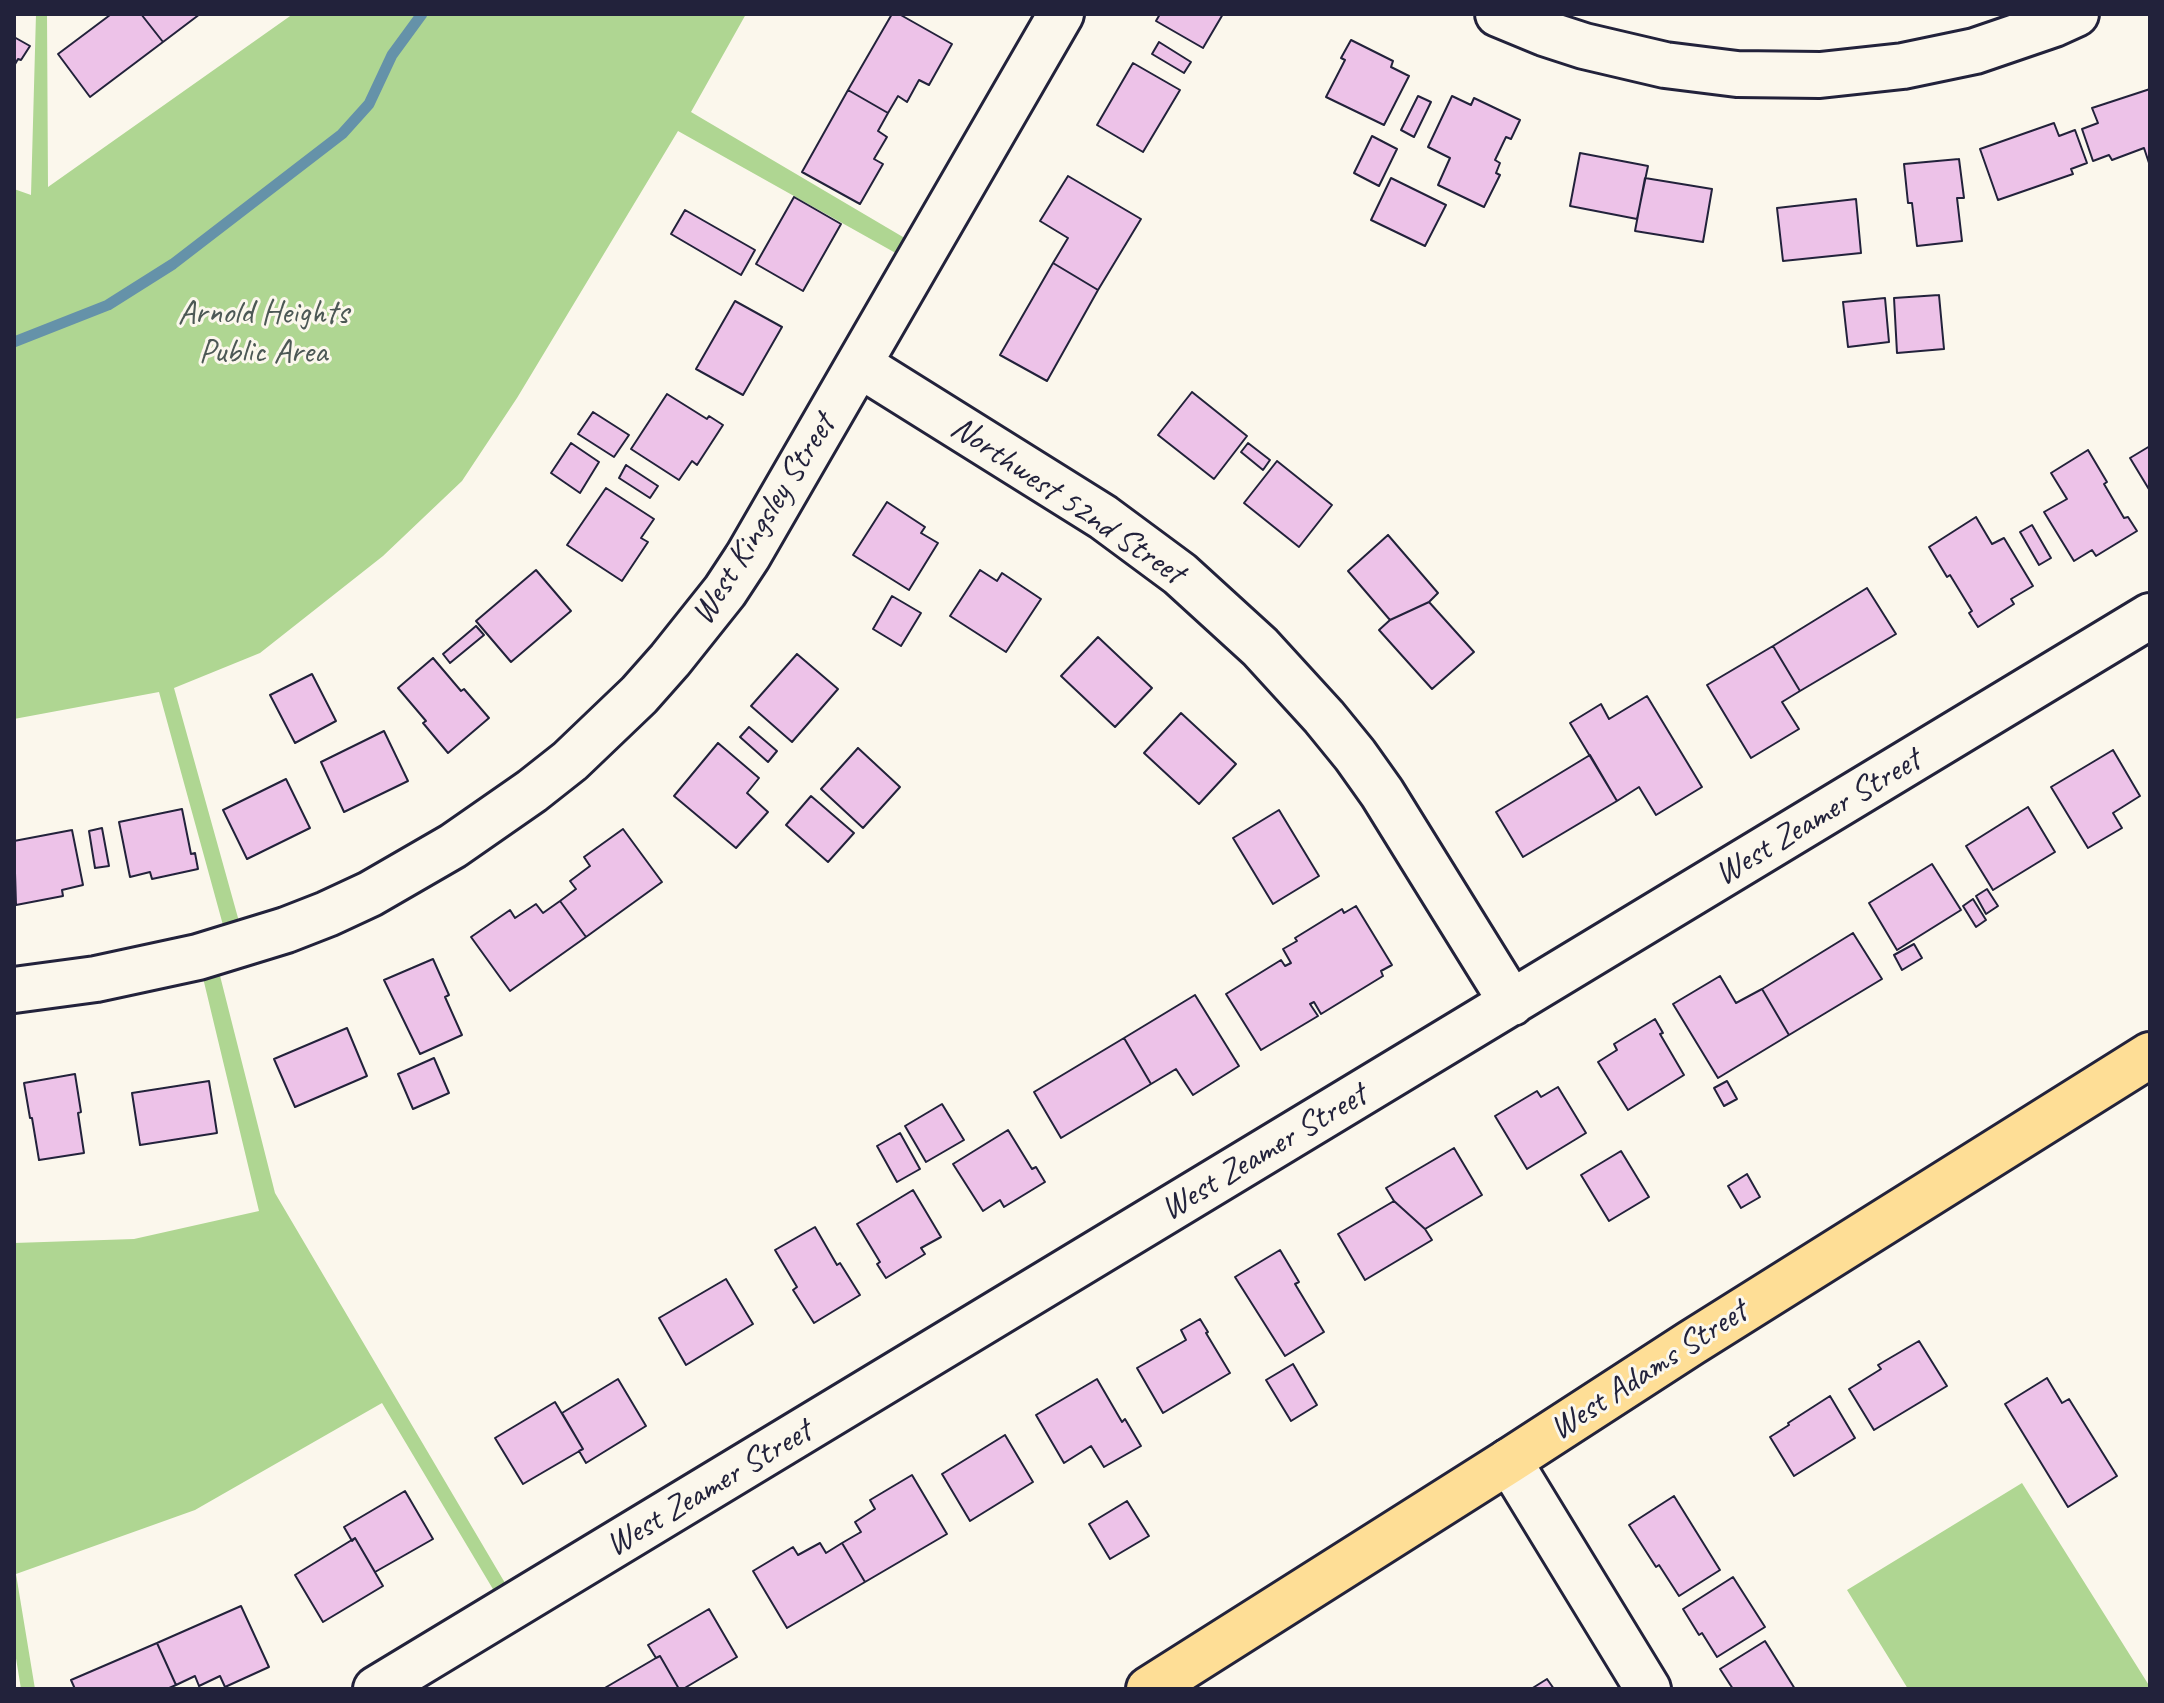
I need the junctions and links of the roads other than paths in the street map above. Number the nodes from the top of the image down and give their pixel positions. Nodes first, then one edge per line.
1 (1061, 14) edge
2 (1498, 14) edge
3 (2076, 14) edge
4 (860, 365) junction
5 (2150, 616) edge
6 (14, 990) edge
7 (1512, 1003) junction
8 (2150, 1055) edge
9 (1509, 1461) junction
10 (376, 1689) edge
11 (1149, 1689) edge
12 (1648, 1689) edge

1 - 4 street, West Kingsley Street
2 - 3 street
4 - 6 street, West Kingsley Street
4 - 7 street, Northwest 52nd Street
5 - 7 street, West Zeamer Street
7 - 10 street, West Zeamer Street
8 - 9 main road, West Adams Street
9 - 11 main road, West Adams Street
9 - 12 street

